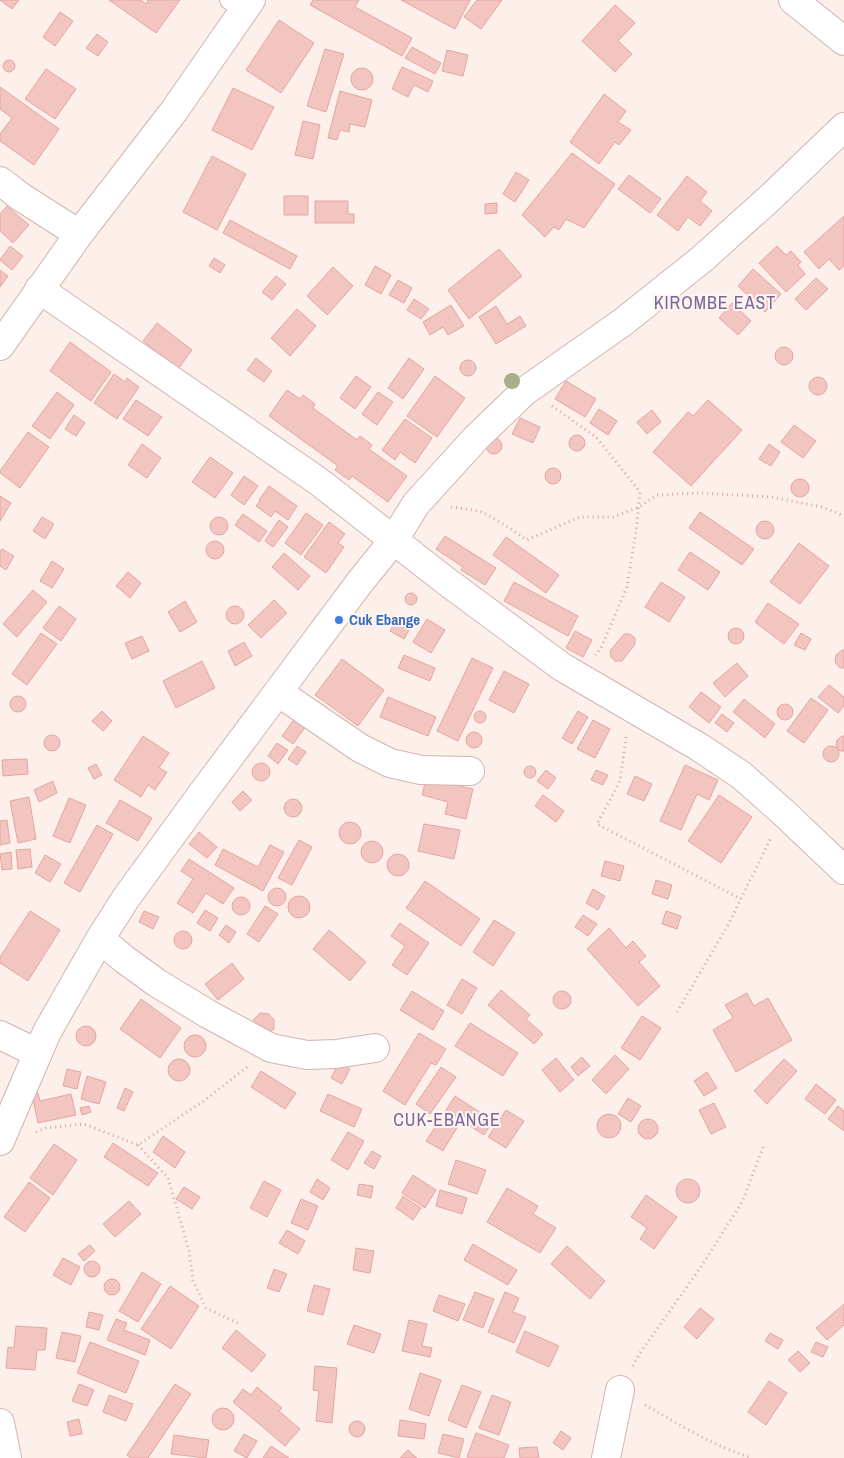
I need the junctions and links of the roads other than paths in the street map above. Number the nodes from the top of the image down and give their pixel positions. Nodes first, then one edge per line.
1 (793, 0) edge
2 (241, 3) edge
3 (844, 41) edge
4 (844, 127) edge
5 (0, 181) edge
6 (79, 234) junction
7 (39, 289) junction
8 (0, 346) edge
9 (393, 541) junction
10 (278, 692) junction
11 (470, 771) dead end
12 (844, 870) edge
13 (100, 939) junction
14 (0, 1035) edge
15 (375, 1048) dead end
16 (37, 1053) junction
17 (0, 1141) edge
18 (620, 1390) road end
19 (0, 1423) edge
20 (7, 1458) edge
21 (606, 1458) edge

1 - 3 street
2 - 6 street
4 - 9 street
5 - 6 street
6 - 7 street
7 - 8 street
7 - 9 street
9 - 10 street
9 - 12 street
10 - 11 street
10 - 13 street
13 - 15 street
13 - 16 street
14 - 16 street
16 - 17 street
18 - 21 street
19 - 20 street

